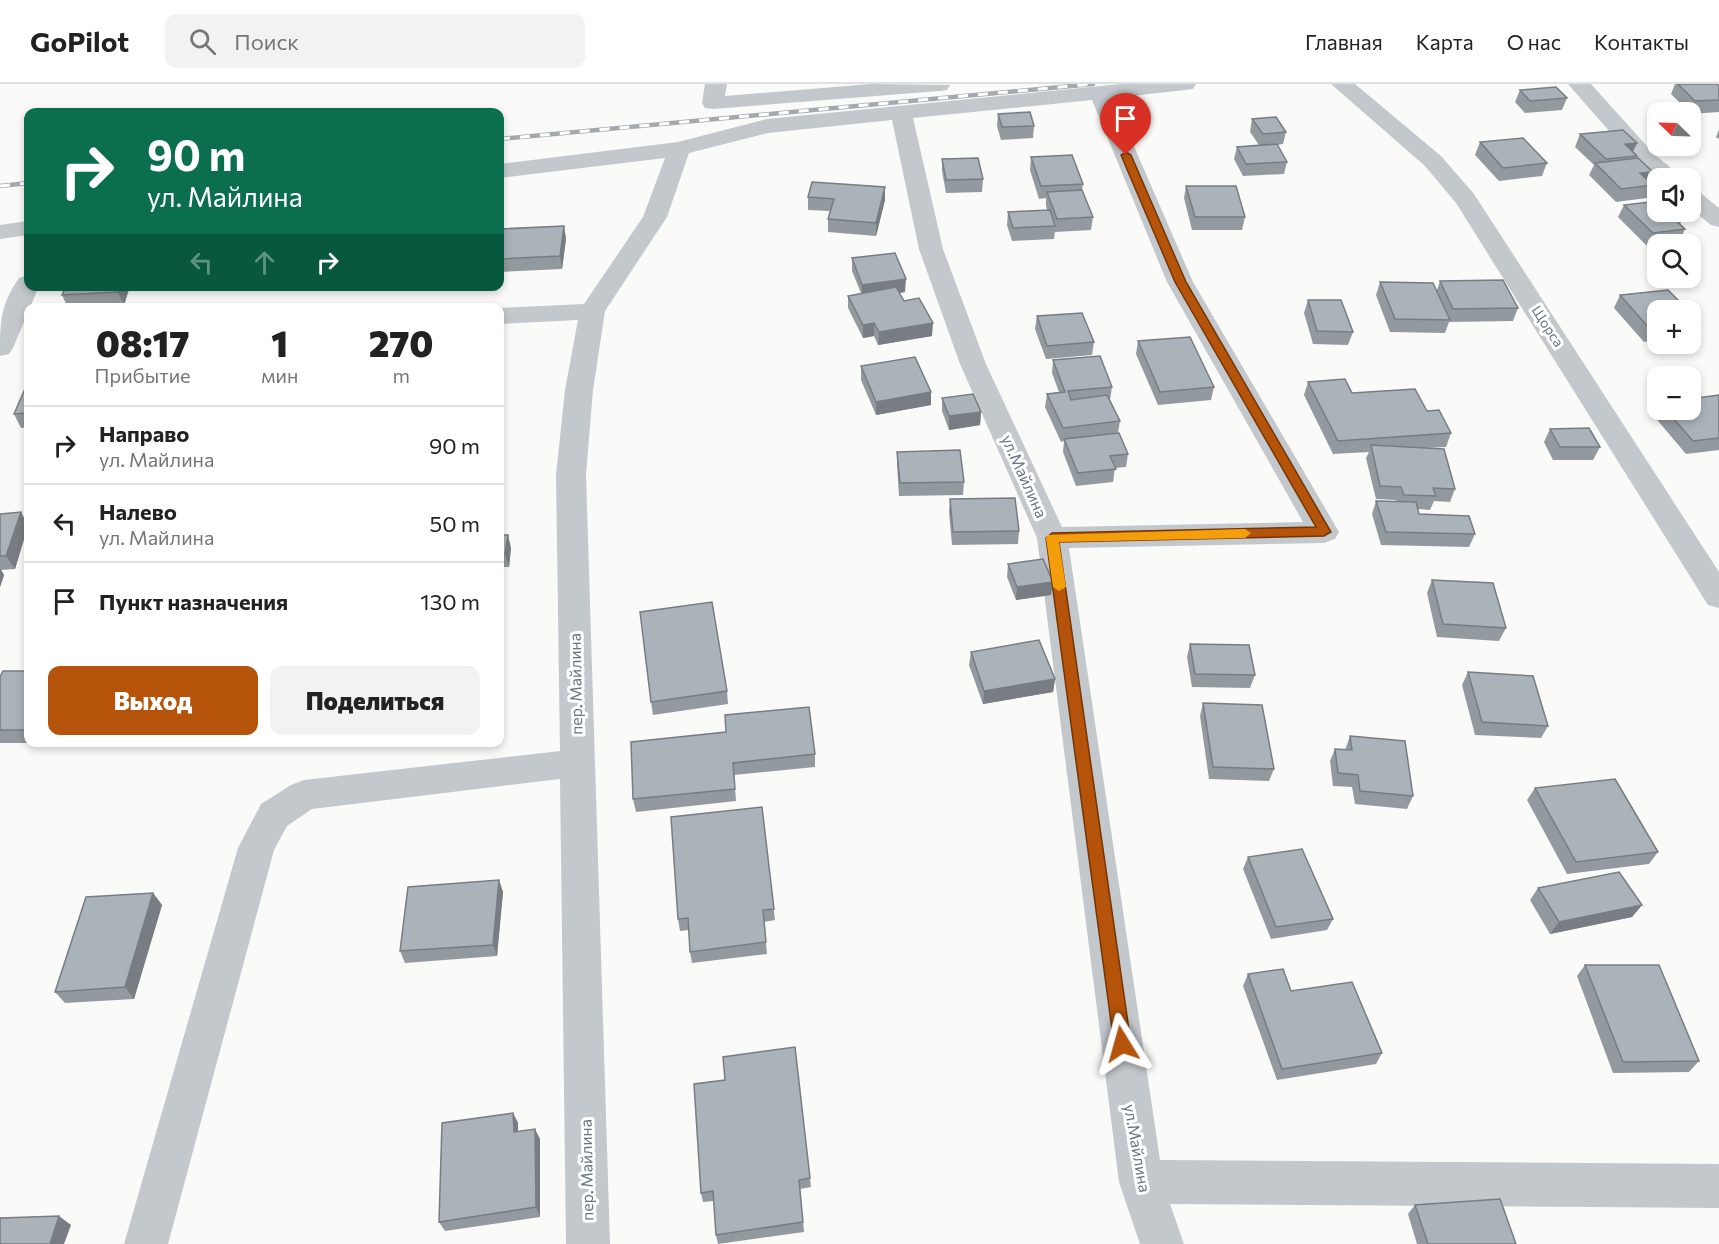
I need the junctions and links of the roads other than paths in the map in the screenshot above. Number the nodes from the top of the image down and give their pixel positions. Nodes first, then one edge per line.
1 (716, 84) edge
2 (953, 84) edge
3 (1185, 84) edge
4 (1342, 84) edge
5 (1580, 84) edge
6 (929, 85) edge
7 (1099, 92) junction
8 (901, 111) junction
9 (679, 149) junction
10 (1657, 168) edge
11 (504, 171) edge
12 (1701, 205) edge
13 (1719, 220) edge
14 (24, 229) edge
15 (0, 232) edge
16 (26, 291) edge
17 (592, 311) junction
18 (504, 316) edge
19 (10, 344) edge
20 (1052, 538) junction
21 (1719, 597) edge
22 (577, 763) junction
23 (1141, 1182) junction
24 (1719, 1186) edge
25 (146, 1244) edge
26 (588, 1244) edge
27 (1162, 1244) edge

1 - 6 street
2 - 6 street
3 - 7 street
4 - 21 street, Щорса
5 - 10 street
7 - 8 street
7 - 20 street
8 - 9 street
8 - 20 street, ул.Майлина
9 - 11 street
9 - 17 street, пер. Майлина
12 - 13 street
14 - 15 street
16 - 19 street
17 - 18 street
17 - 22 street, пер. Майлина
20 - 23 street, ул.Майлина
22 - 25 street
22 - 26 street, пер. Майлина
23 - 24 street
23 - 27 street, ул.Майлина

